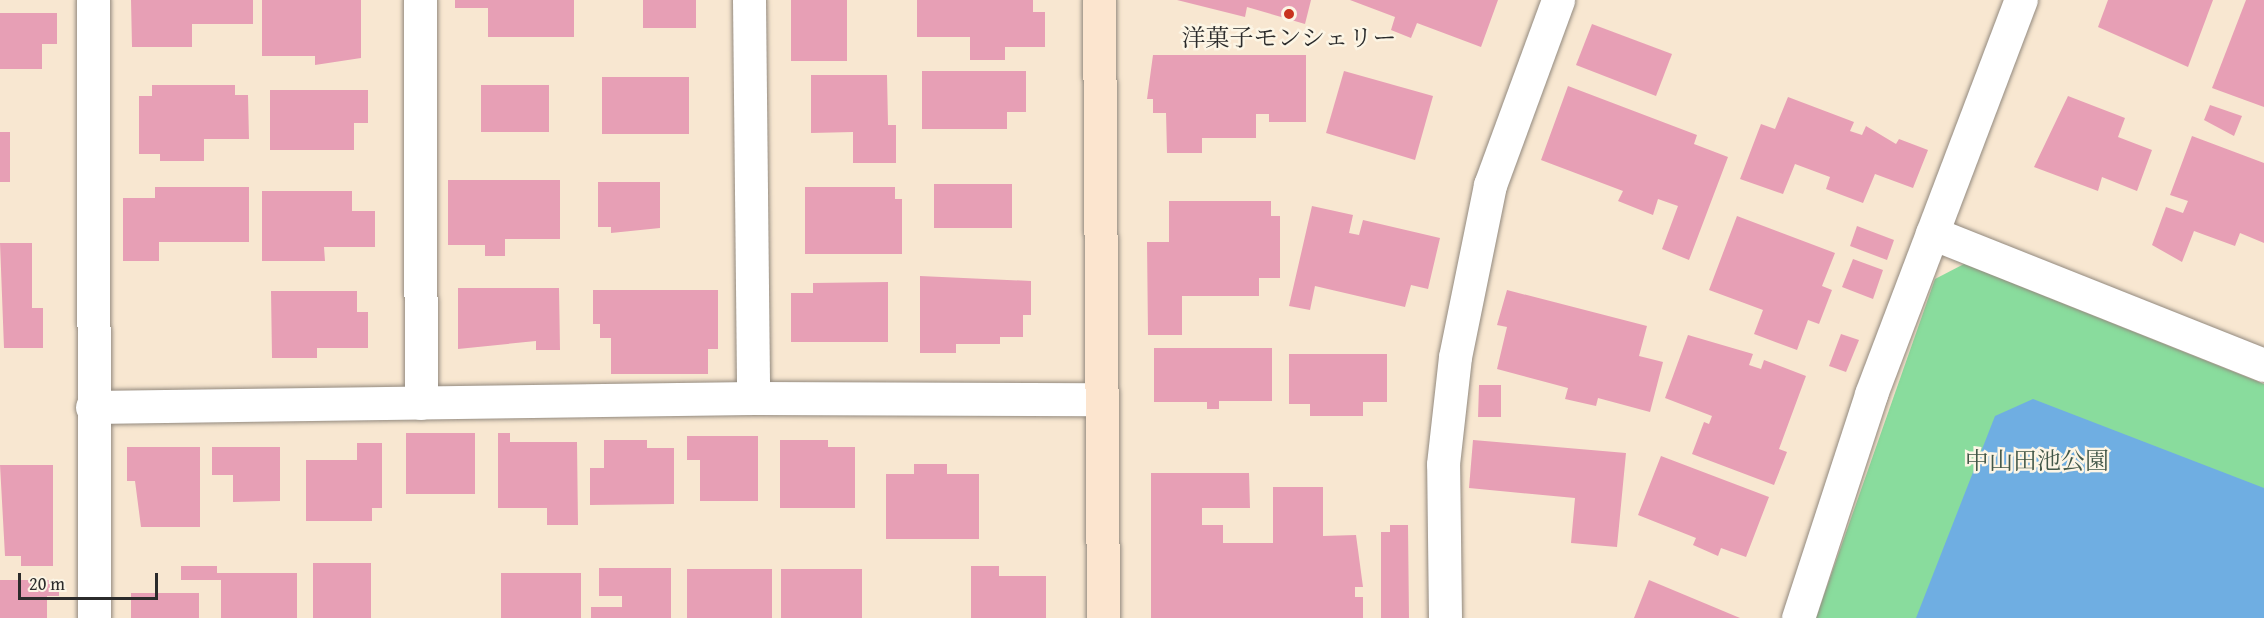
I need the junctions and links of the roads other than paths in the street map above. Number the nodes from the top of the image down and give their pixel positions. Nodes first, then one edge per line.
1 (93, 0) edge
2 (420, 0) edge
3 (749, 0) edge
4 (1099, 0) edge
5 (1558, 0) edge
6 (2021, 0) edge
7 (1932, 233) junction
8 (2264, 365) edge
9 (753, 398) junction
10 (1101, 399) junction
11 (421, 403) junction
12 (92, 407) junction
13 (94, 618) edge
14 (1103, 618) edge
15 (1445, 618) edge
16 (1798, 618) edge

1 - 12 street
2 - 11 street
3 - 9 street
4 - 10 street
5 - 15 street
6 - 7 street
7 - 8 street
7 - 16 street
9 - 10 street
9 - 11 street
10 - 14 street
11 - 12 street
12 - 13 street

